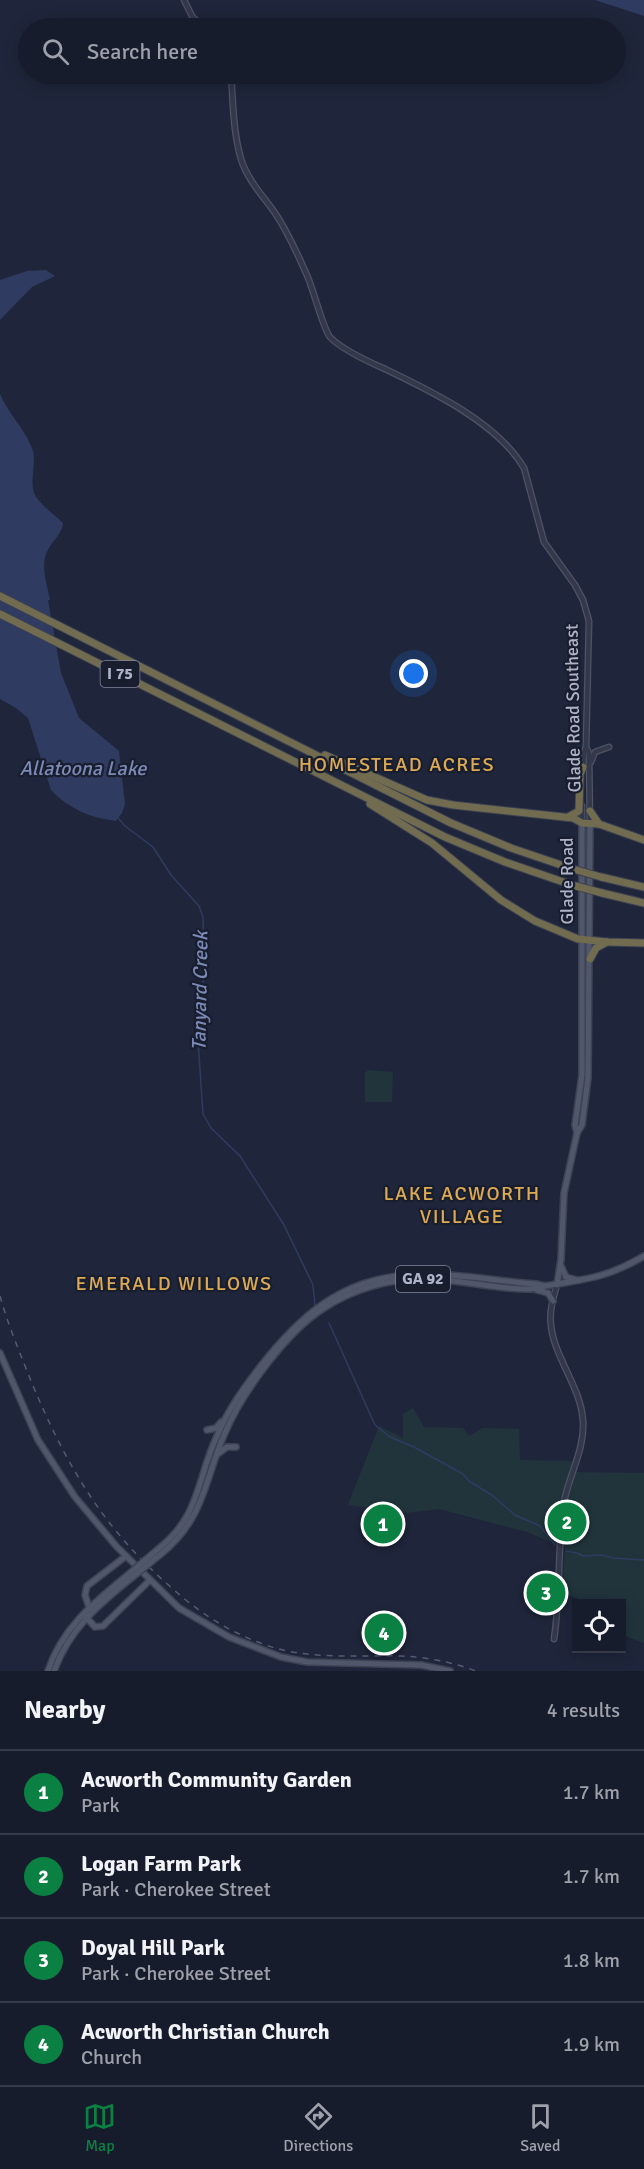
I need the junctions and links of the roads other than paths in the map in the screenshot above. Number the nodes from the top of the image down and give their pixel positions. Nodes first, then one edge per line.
1 (184, 0) edge
2 (194, 18) edge
3 (232, 84) edge
4 (0, 596) edge
5 (0, 614) edge
6 (286, 740) junction
7 (586, 747) junction
8 (609, 747) dead end
9 (583, 766) junction
10 (348, 789) junction
11 (590, 807) junction
12 (568, 817) junction
13 (586, 823) junction
14 (600, 824) junction
15 (590, 837) joint
16 (644, 840) edge
17 (644, 887) edge
18 (644, 903) edge
19 (586, 939) junction
20 (608, 942) junction
21 (644, 943) edge
22 (590, 958) junction
23 (577, 1133) junction
24 (644, 1256) edge
25 (560, 1262) junction
26 (581, 1281) junction
27 (557, 1285) junction
28 (544, 1286) junction
29 (536, 1290) junction
30 (336, 1299) junction
31 (553, 1301) junction
32 (302, 1322) junction
33 (0, 1353) edge
34 (226, 1416) junction
35 (207, 1430) dead end
36 (236, 1447) dead end
37 (215, 1460) junction
38 (159, 1552) junction
39 (126, 1557) junction
40 (132, 1575) junction
41 (150, 1580) junction
42 (89, 1607) junction
43 (86, 1617) junction
44 (554, 1639) dead end
45 (48, 1671) edge
46 (54, 1671) edge
47 (450, 1671) edge

1 - 2 street
3 - 7 street, Glade Road Southeast
4 - 6 highway, I 75
5 - 10 highway, I 75
6 - 12 highway
6 - 17 highway, I 75, bridge
7 - 9 street
7 - 11 street, Glade Road Southeast
8 - 11 street
9 - 12 highway
9 - 13 street
10 - 18 highway, I 75, bridge
10 - 19 highway
11 - 13 street, Glade Road Southeast
11 - 14 highway
12 - 13 highway
13 - 14 highway
13 - 15 main road, Glade Road Southeast
13 - 19 main road, Glade Road
14 - 16 highway
15 - 19 main road, Glade Road
19 - 20 highway
19 - 22 main road
19 - 23 main road
20 - 21 highway
20 - 22 highway
22 - 23 main road
23 - 25 main road
24 - 26 main road, GA 92
25 - 26 main road
25 - 27 main road
26 - 27 main road, GA 92
27 - 28 main road, GA 92
27 - 31 street
28 - 29 main road, GA 92
28 - 30 main road, GA 92
29 - 30 main road, GA 92
29 - 31 main road
30 - 32 main road, GA 92
31 - 44 street
32 - 34 main road, GA 92
32 - 37 main road, GA 92
33 - 39 main road
34 - 35 main road
34 - 38 main road, GA 92
36 - 37 main road
37 - 38 main road, GA 92
38 - 40 main road, GA 92, bridge
39 - 41 main road
39 - 42 main road
40 - 42 main road, GA 92
40 - 43 main road, GA 92
41 - 43 main road
41 - 47 main road
42 - 45 main road, GA 92
43 - 46 main road, GA 92

